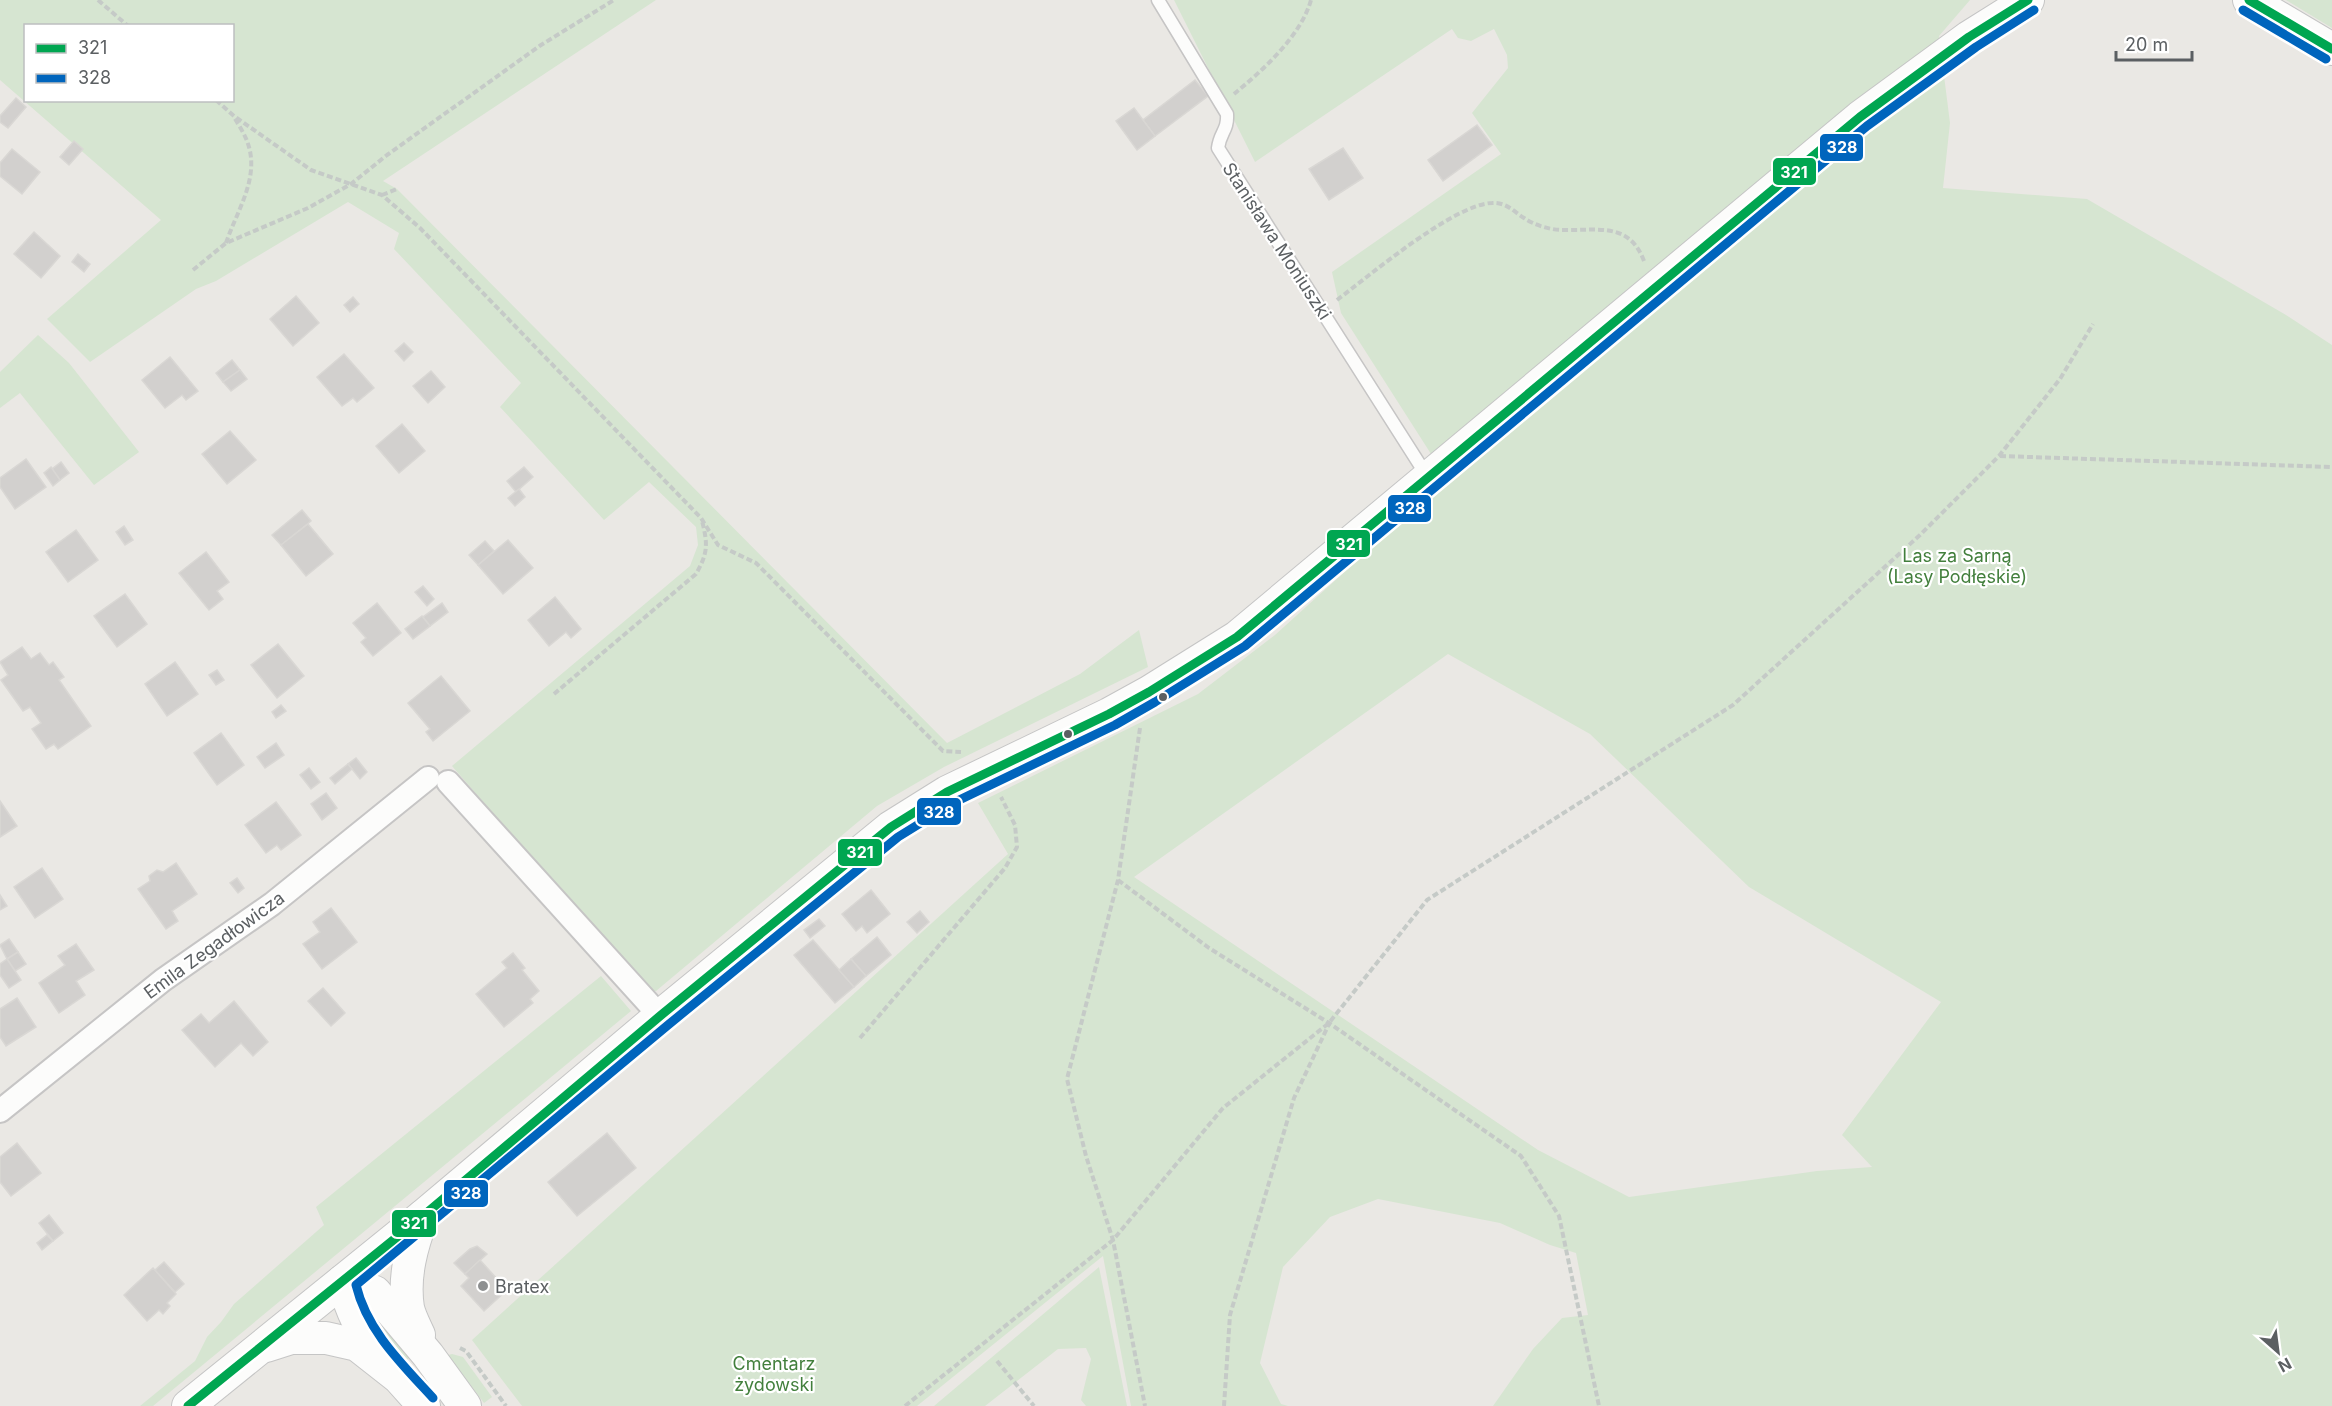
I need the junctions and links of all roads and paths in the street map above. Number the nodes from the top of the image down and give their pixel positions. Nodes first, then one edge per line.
1 (98, 0) edge
2 (614, 0) edge
3 (1158, 0) edge
4 (1311, 0) edge
5 (2028, 0) edge
6 (2249, 0) edge
7 (126, 24) edge
8 (2332, 49) edge
9 (218, 102) edge
10 (1221, 104) junction
11 (234, 116) junction
12 (351, 184) junction
13 (397, 189) dead end
14 (382, 195) junction
15 (226, 243) junction
16 (193, 270) dead end
17 (1655, 287) junction
18 (1322, 312) junction
19 (2093, 324) dead end
20 (1999, 456) junction
21 (2332, 467) edge
22 (1429, 478) junction
23 (701, 518) junction
24 (554, 694) dead end
25 (1141, 727) dead end
26 (979, 763) junction
27 (1118, 880) junction
28 (660, 1016) junction
29 (1329, 1023) junction
30 (860, 1038) dead end
31 (0, 1111) edge
32 (423, 1216) junction
33 (1113, 1240) junction
34 (343, 1281) junction
35 (257, 1350) junction
36 (442, 1350) junction
37 (997, 1361) dead end
38 (399, 1378) junction
39 (188, 1406) edge
40 (424, 1406) edge
41 (465, 1406) edge
42 (506, 1406) edge
43 (905, 1406) edge
44 (1034, 1406) edge
45 (1145, 1406) edge
46 (1224, 1406) edge
47 (1599, 1406) edge

1 - 7 path
2 - 12 path
3 - 10 lane, Stanisława Moniuszki
4 - 10 path
5 - 17 street
6 - 8 street
9 - 11 path
10 - 18 lane, Stanisława Moniuszki
11 - 12 path
11 - 15 path
12 - 14 path
12 - 15 path
13 - 14 path
14 - 23 path
15 - 16 path
17 - 18 path
17 - 22 street
18 - 22 lane, Stanisława Moniuszki
19 - 20 path
20 - 21 path
20 - 29 path
22 - 26 street
23 - 24 path
23 - 26 path
25 - 27 path
26 - 28 street
26 - 30 path
27 - 29 path
27 - 33 path
28 - 31 street, Emila Zegadłowicza
28 - 32 street
29 - 33 path
29 - 46 path
29 - 47 path
32 - 34 street
32 - 36 street
33 - 43 path
33 - 45 path
34 - 35 street
34 - 36 street
34 - 38 street
35 - 38 street
35 - 39 street
36 - 41 street
36 - 42 path
37 - 44 path
38 - 40 street

